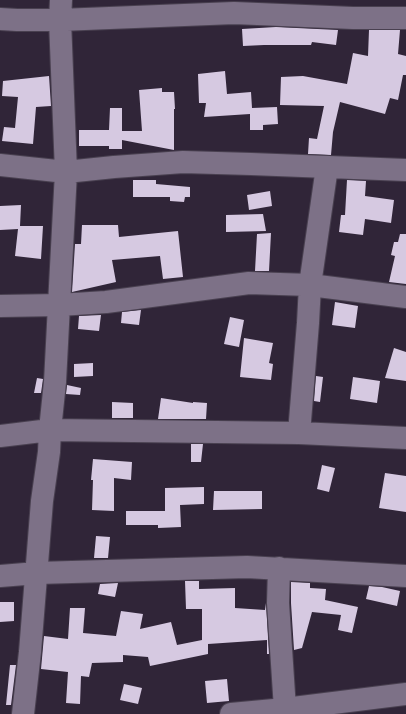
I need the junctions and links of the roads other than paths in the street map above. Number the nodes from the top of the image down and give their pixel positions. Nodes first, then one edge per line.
1 (353, 9) edge
2 (61, 10) edge
3 (406, 18) edge
4 (0, 19) edge
5 (0, 165) edge
6 (327, 167) junction
7 (406, 170) edge
8 (66, 172) junction
9 (310, 285) junction
10 (406, 297) edge
11 (59, 305) junction
12 (0, 306) edge
13 (50, 430) junction
14 (299, 432) junction
15 (0, 436) edge
16 (406, 438) edge
17 (279, 568) junction
18 (37, 573) junction
19 (0, 576) edge
20 (406, 576) edge
21 (406, 694) edge
22 (286, 710) junction
23 (23, 714) edge
24 (231, 714) edge

1 - 2 street
1 - 3 street
2 - 4 street
2 - 8 street
5 - 8 street
6 - 7 street
6 - 8 street
6 - 9 street
8 - 11 street
9 - 10 street
9 - 11 street
9 - 14 street
11 - 12 street
11 - 13 street
13 - 14 street
13 - 15 street
13 - 18 street
14 - 16 street
17 - 18 street
17 - 20 street
17 - 22 street
18 - 19 street
18 - 23 street
21 - 22 street
22 - 24 street

